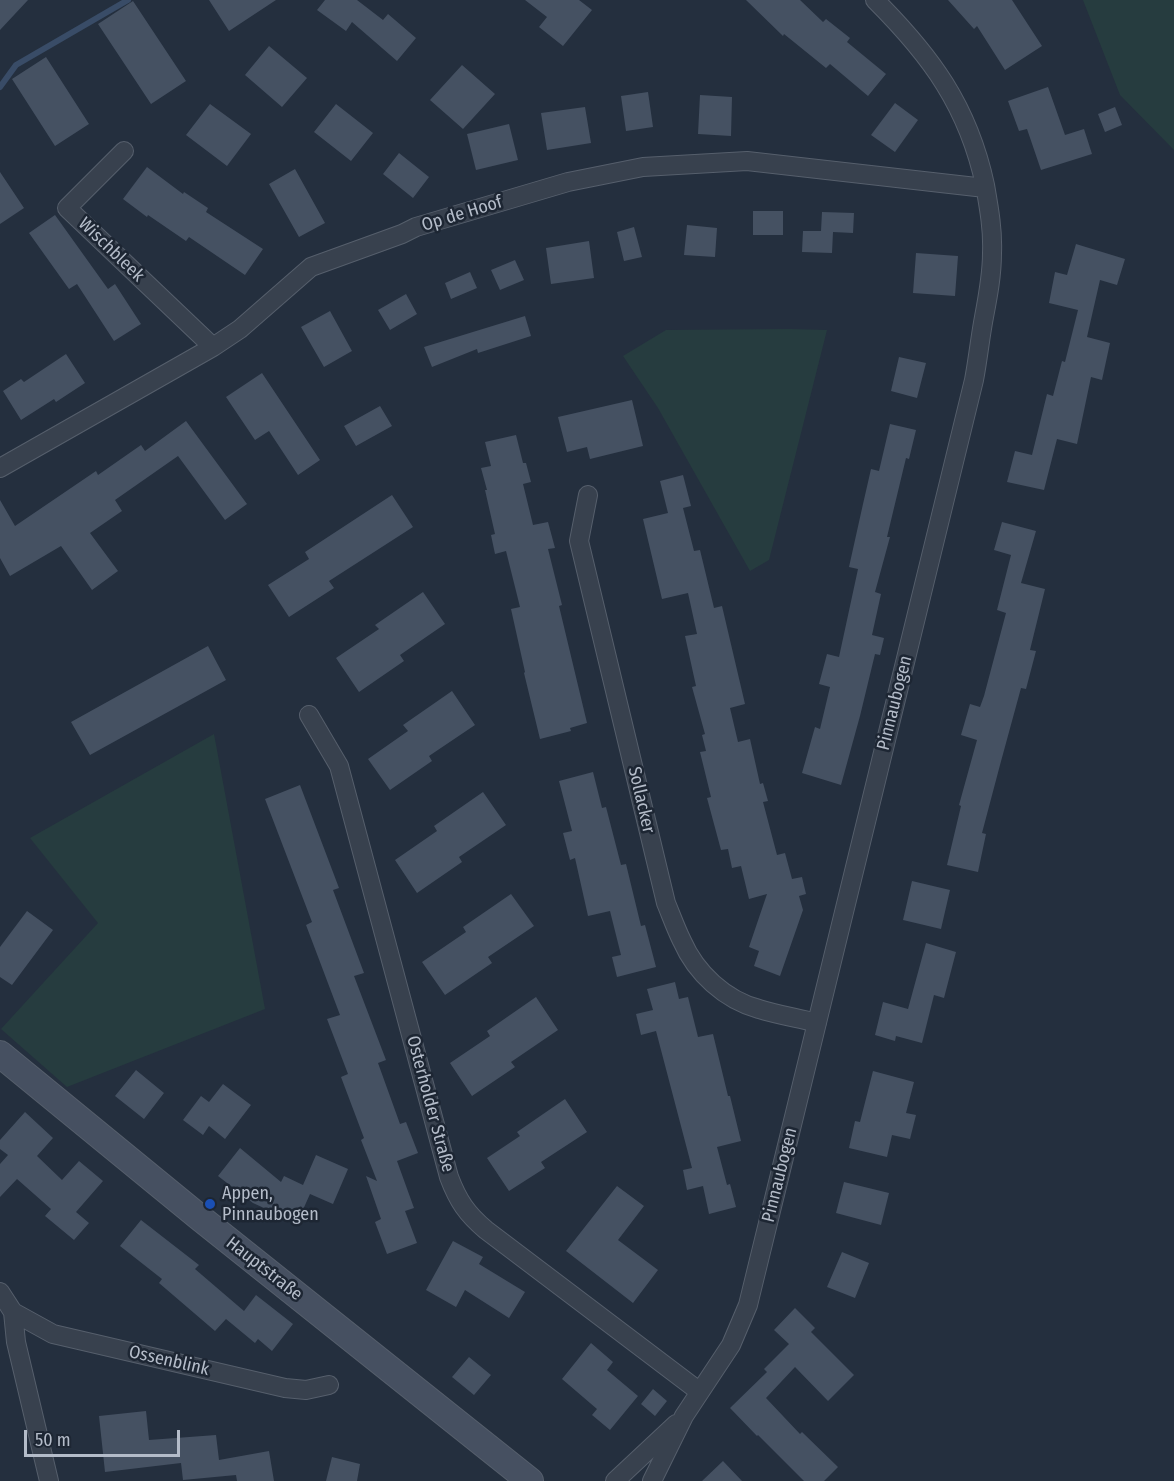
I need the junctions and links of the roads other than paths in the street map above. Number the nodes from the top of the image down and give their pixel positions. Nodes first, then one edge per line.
1 (875, 0) edge
2 (124, 151) dead end
3 (985, 188) junction
4 (213, 347) junction
5 (0, 468) edge
6 (588, 495) dead end
7 (309, 715) dead end
8 (817, 1023) junction
9 (0, 1054) edge
10 (0, 1292) edge
11 (14, 1312) junction
12 (329, 1385) dead end
13 (700, 1392) junction
14 (684, 1416) junction
15 (653, 1480) edge
16 (49, 1481) edge
17 (530, 1481) edge
18 (615, 1481) edge

1 - 3 street, Pinnaubogen
2 - 4 street, Wischbleek
3 - 4 street, Op de Hoof
3 - 8 street, Pinnaubogen
4 - 5 street, Op de Hoof
6 - 8 street, Sollacker
7 - 13 street, Osterholder Straße
8 - 13 street, Pinnaubogen
9 - 17 main road, Hauptstraße
10 - 11 street, Ossenblink
11 - 12 street, Ossenblink
11 - 16 street
13 - 14 street, Pinnaubogen
14 - 15 street, Pinnaubogen
14 - 18 street, Pinnaubogen

